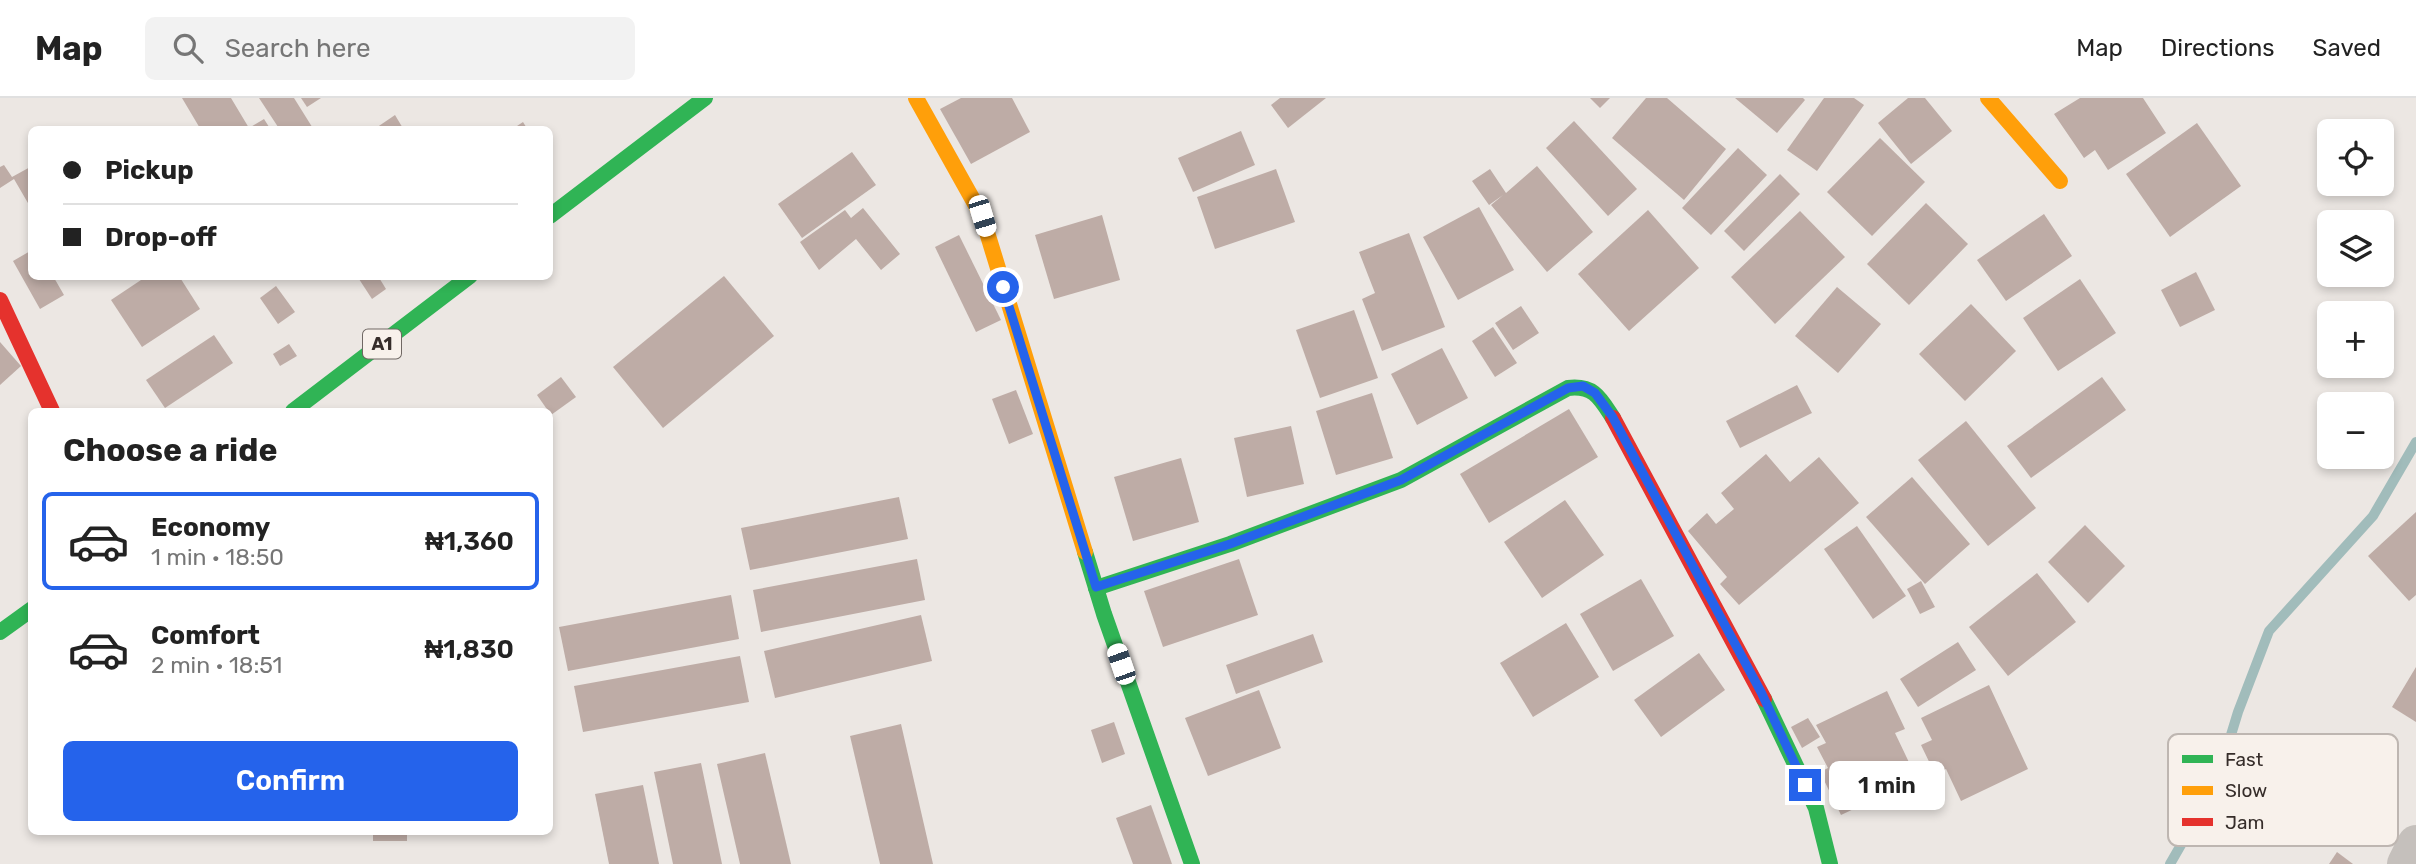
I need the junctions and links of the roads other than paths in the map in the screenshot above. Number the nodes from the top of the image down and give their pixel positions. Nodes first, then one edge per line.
1 (705, 98) edge
2 (916, 98) edge
3 (1988, 98) edge
4 (2060, 181) dead end
5 (553, 214) edge
6 (465, 280) edge
7 (0, 300) edge
8 (51, 408) edge
9 (297, 408) edge
10 (1096, 587) junction
11 (28, 612) edge
12 (0, 632) edge
13 (2416, 844) edge
14 (1192, 864) edge
15 (1830, 864) edge
16 (2406, 864) edge

1 - 5 main road
2 - 10 main road
3 - 4 main road
6 - 9 main road, A1
7 - 8 main road
10 - 14 main road
10 - 15 main road
11 - 12 main road
13 - 16 street

